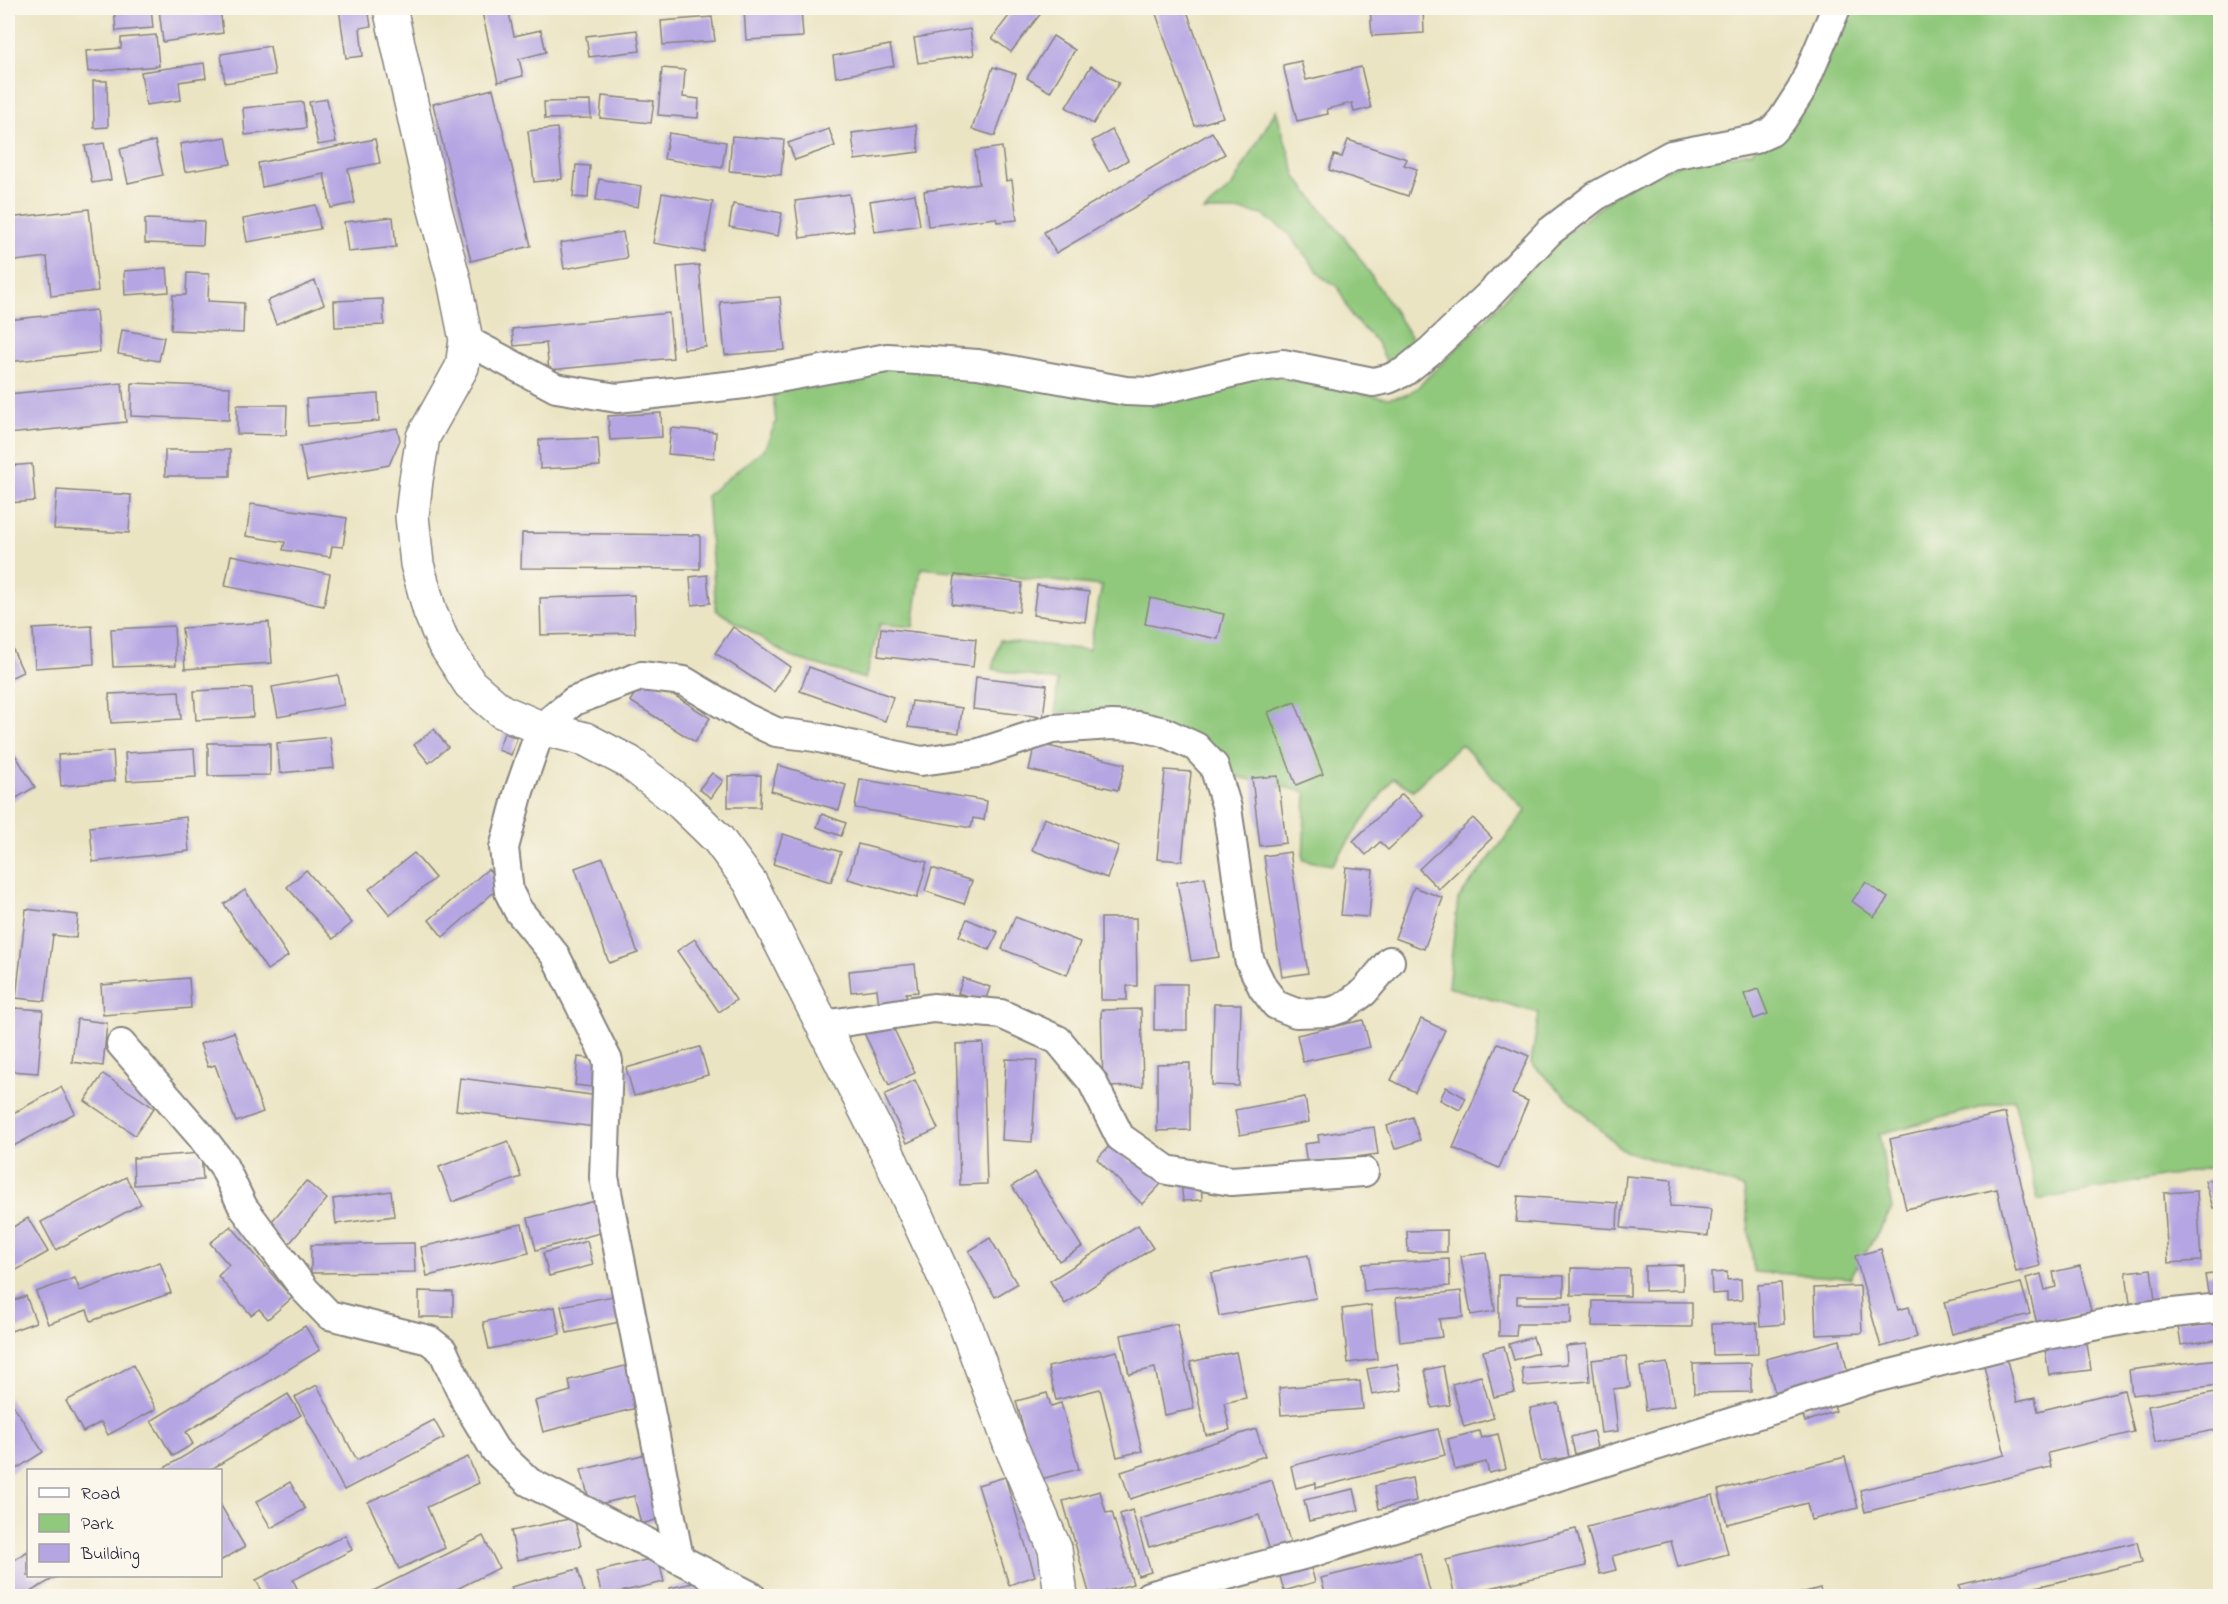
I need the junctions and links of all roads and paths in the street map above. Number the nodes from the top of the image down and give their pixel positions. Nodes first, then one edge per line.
1 (390, 8) edge
2 (1836, 8) edge
3 (466, 340) junction
4 (541, 728) junction
5 (1390, 962) dead end
6 (824, 1026) junction
7 (121, 1044) dead end
8 (1364, 1172) dead end
9 (2220, 1308) edge
10 (679, 1558) junction
11 (1196, 1583) junction
12 (751, 1596) edge
13 (1061, 1596) edge
14 (1149, 1596) edge
15 (1226, 1596) edge

1 - 3 street
2 - 3 street
3 - 4 street
4 - 5 street
4 - 6 street
4 - 10 street
6 - 8 street
6 - 13 street
7 - 10 street
9 - 11 street
10 - 12 street
11 - 14 street
11 - 15 street

